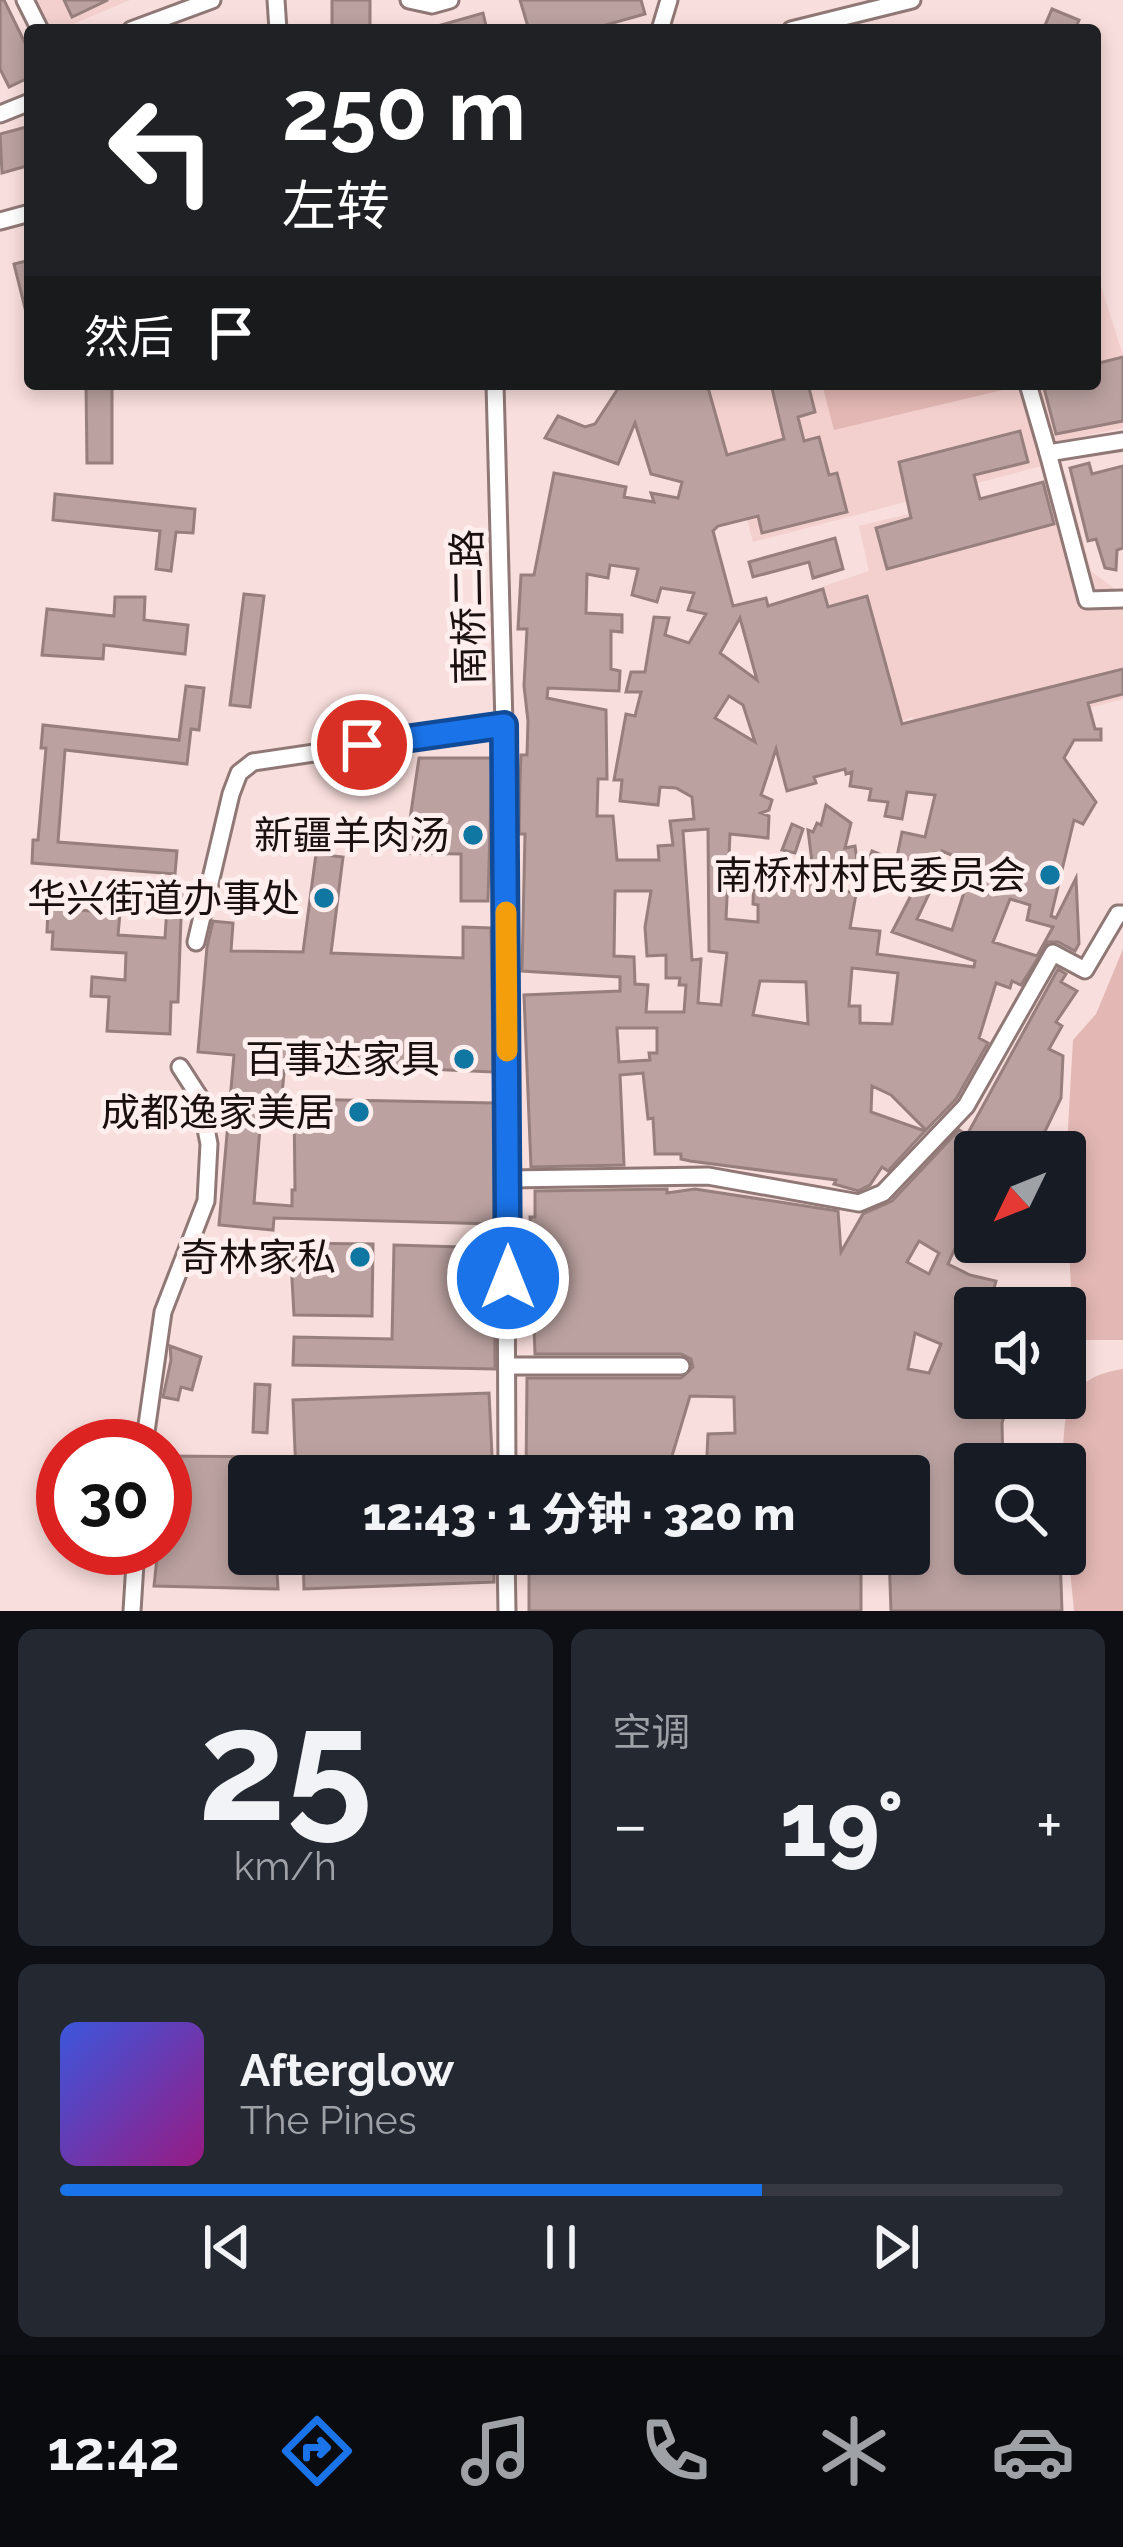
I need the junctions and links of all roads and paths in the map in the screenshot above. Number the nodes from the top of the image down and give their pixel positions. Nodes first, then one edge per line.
1 (212, 0) edge
2 (409, 0) edge
3 (450, 0) edge
4 (912, 0) edge
5 (147, 24) edge
6 (814, 24) edge
7 (495, 390) edge
8 (1030, 390) edge
9 (1123, 442) edge
10 (1048, 453) junction
11 (1123, 599) edge
12 (504, 725) junction
13 (1123, 914) edge
14 (196, 942) dead end
15 (180, 1067) dead end
16 (508, 1179) junction
17 (507, 1366) junction
18 (681, 1366) dead end
19 (147, 1419) edge
20 (507, 1455) edge
21 (134, 1575) edge
22 (506, 1575) edge
23 (132, 1611) edge
24 (507, 1611) edge

1 - 5 street
2 - 3 street
4 - 6 street
7 - 12 street, 南桥二路
8 - 10 street
9 - 10 street
10 - 11 street
12 - 14 street
12 - 16 street, 南桥二路
13 - 16 street
15 - 19 street
16 - 17 street, 南桥二路
17 - 18 street
17 - 20 street, 南桥二路
21 - 23 street
22 - 24 street

